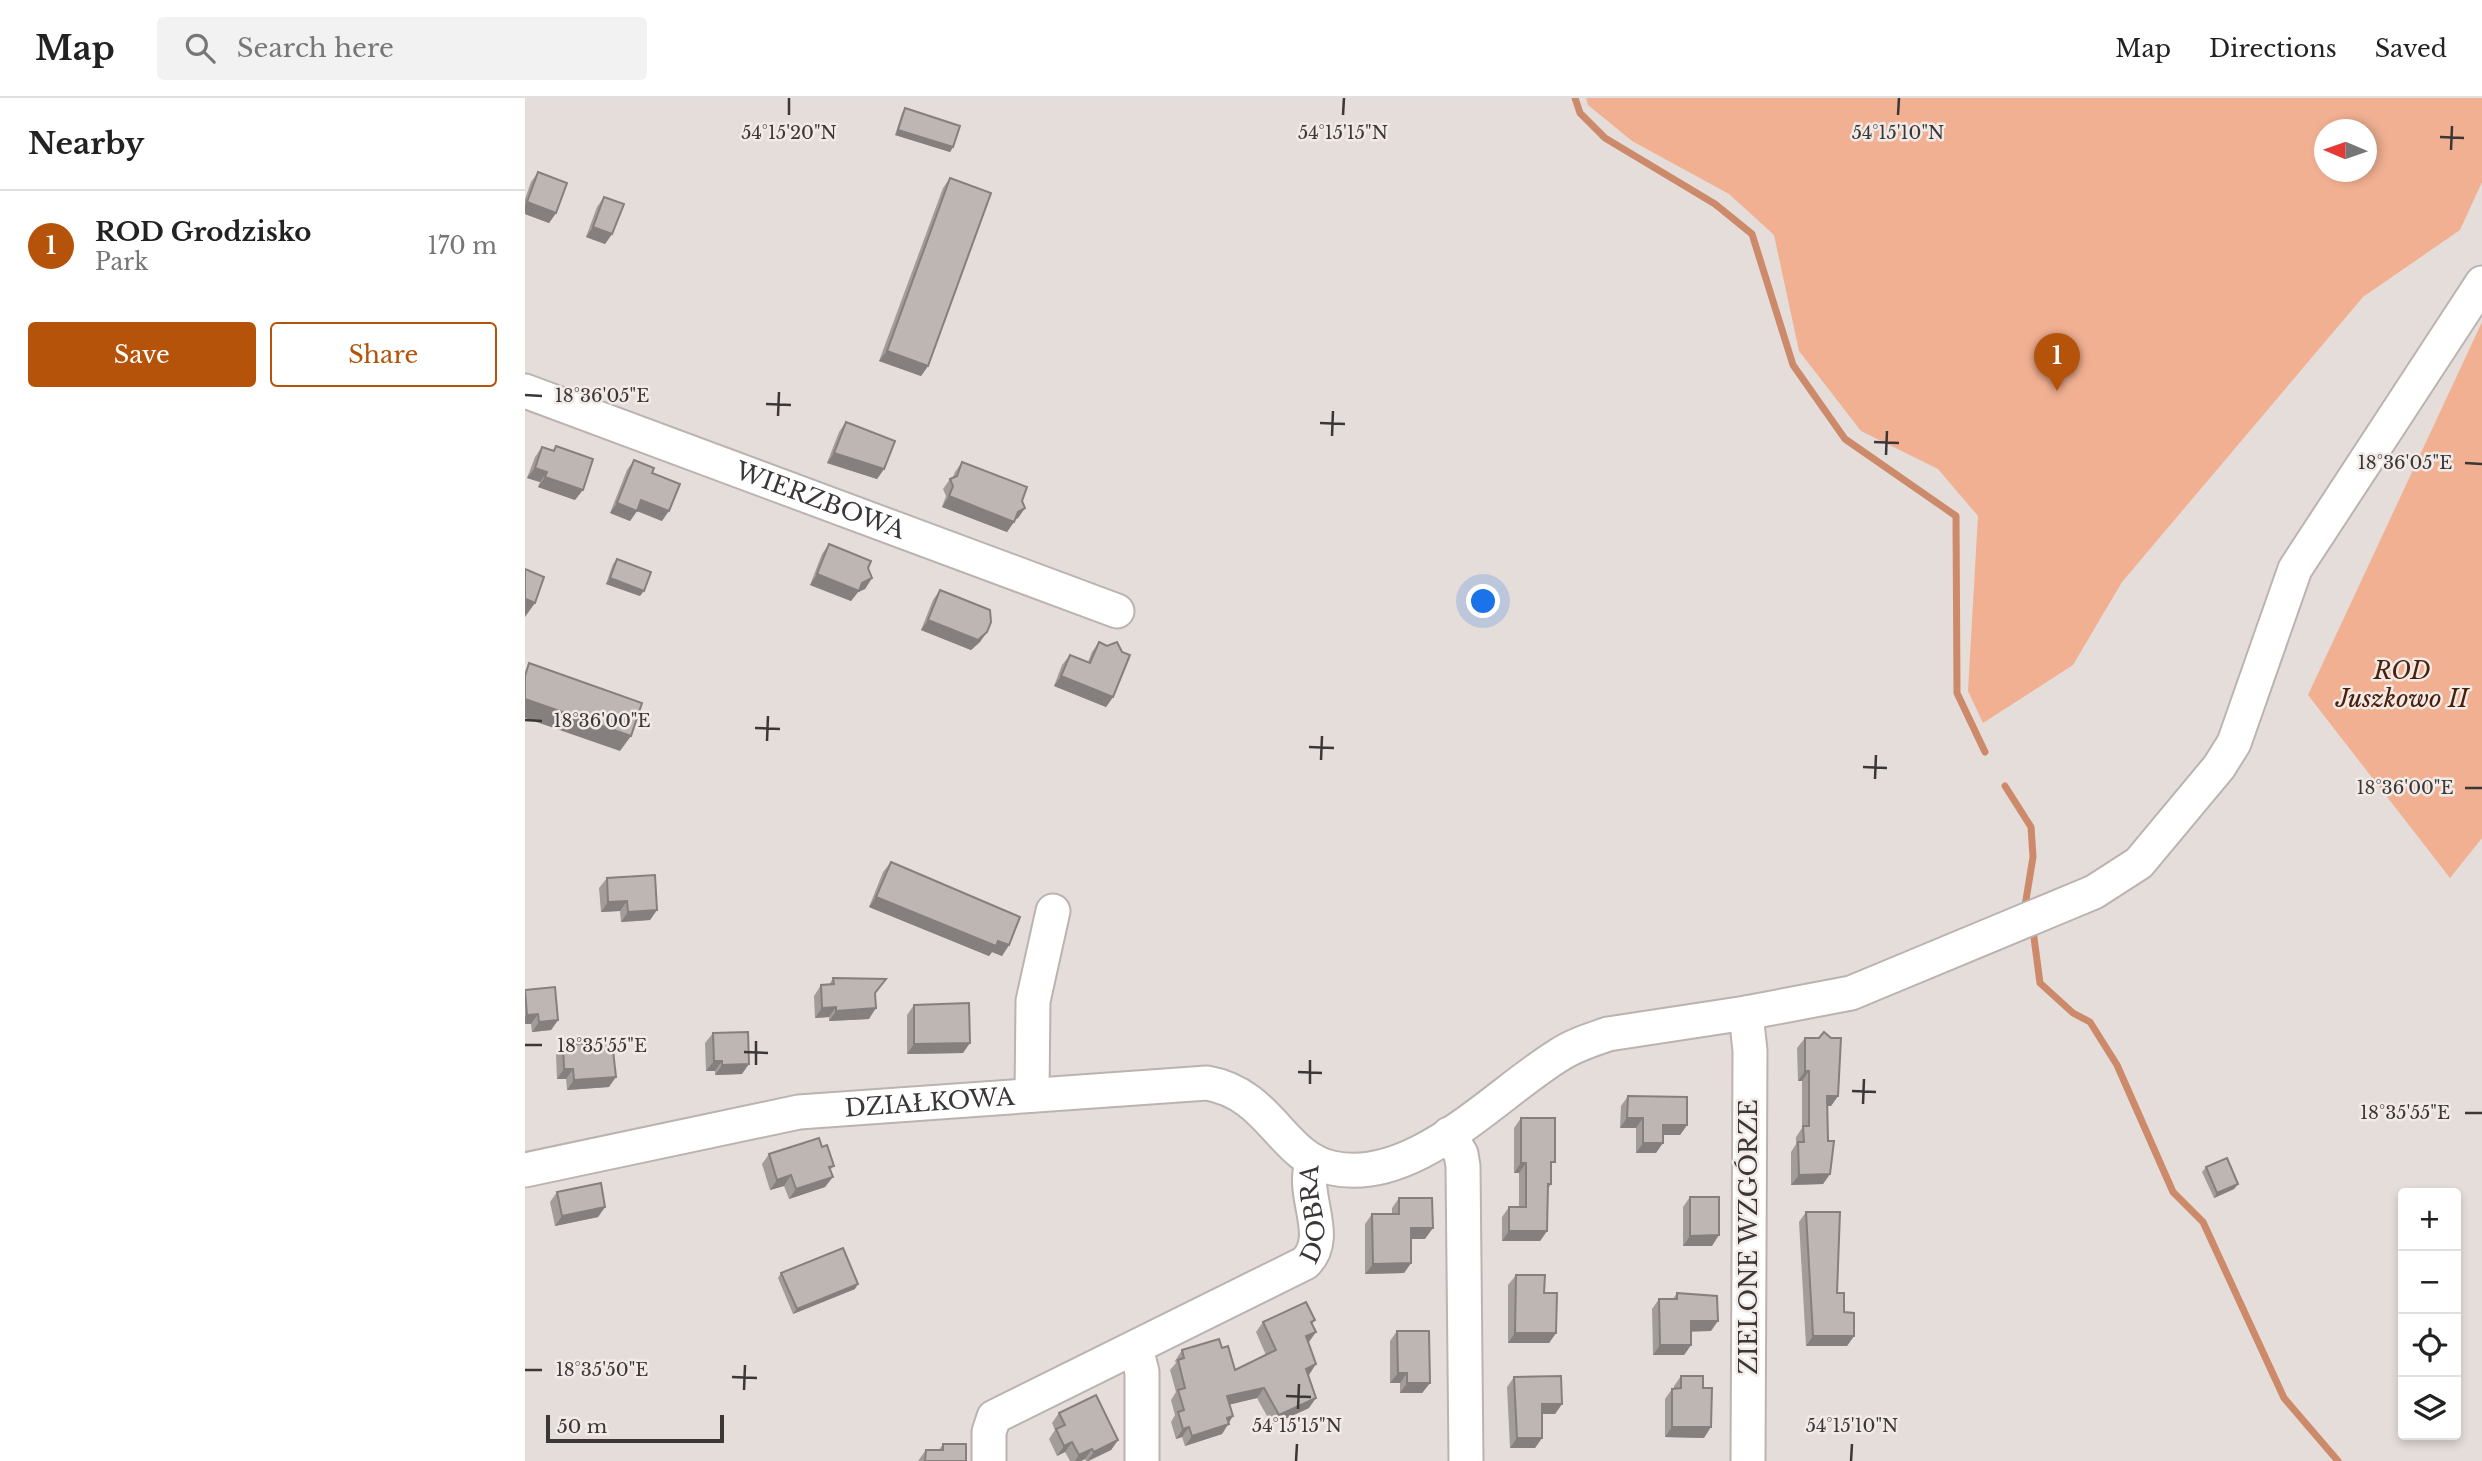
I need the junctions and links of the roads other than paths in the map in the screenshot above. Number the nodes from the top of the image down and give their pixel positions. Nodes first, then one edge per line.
1 (2482, 283) edge
2 (525, 391) edge
3 (1117, 611) dead end
4 (1053, 911) dead end
5 (1746, 1013) junction
6 (1032, 1095) junction
7 (1449, 1134) junction
8 (1313, 1161) junction
9 (525, 1170) edge
10 (1136, 1348) junction
11 (989, 1461) edge
12 (1142, 1461) edge
13 (1466, 1461) edge
14 (1748, 1461) edge

1 - 5 street, DOBRA
2 - 3 street, WIERZBOWA
4 - 6 street
5 - 7 street, DOBRA
5 - 14 street, ZIELONE WZGÓRZE
6 - 8 street, DZIAŁKOWA
6 - 9 street, DZIAŁKOWA
7 - 8 street, DOBRA
7 - 13 street
8 - 10 street, DOBRA
10 - 11 street, DOBRA
10 - 12 street

